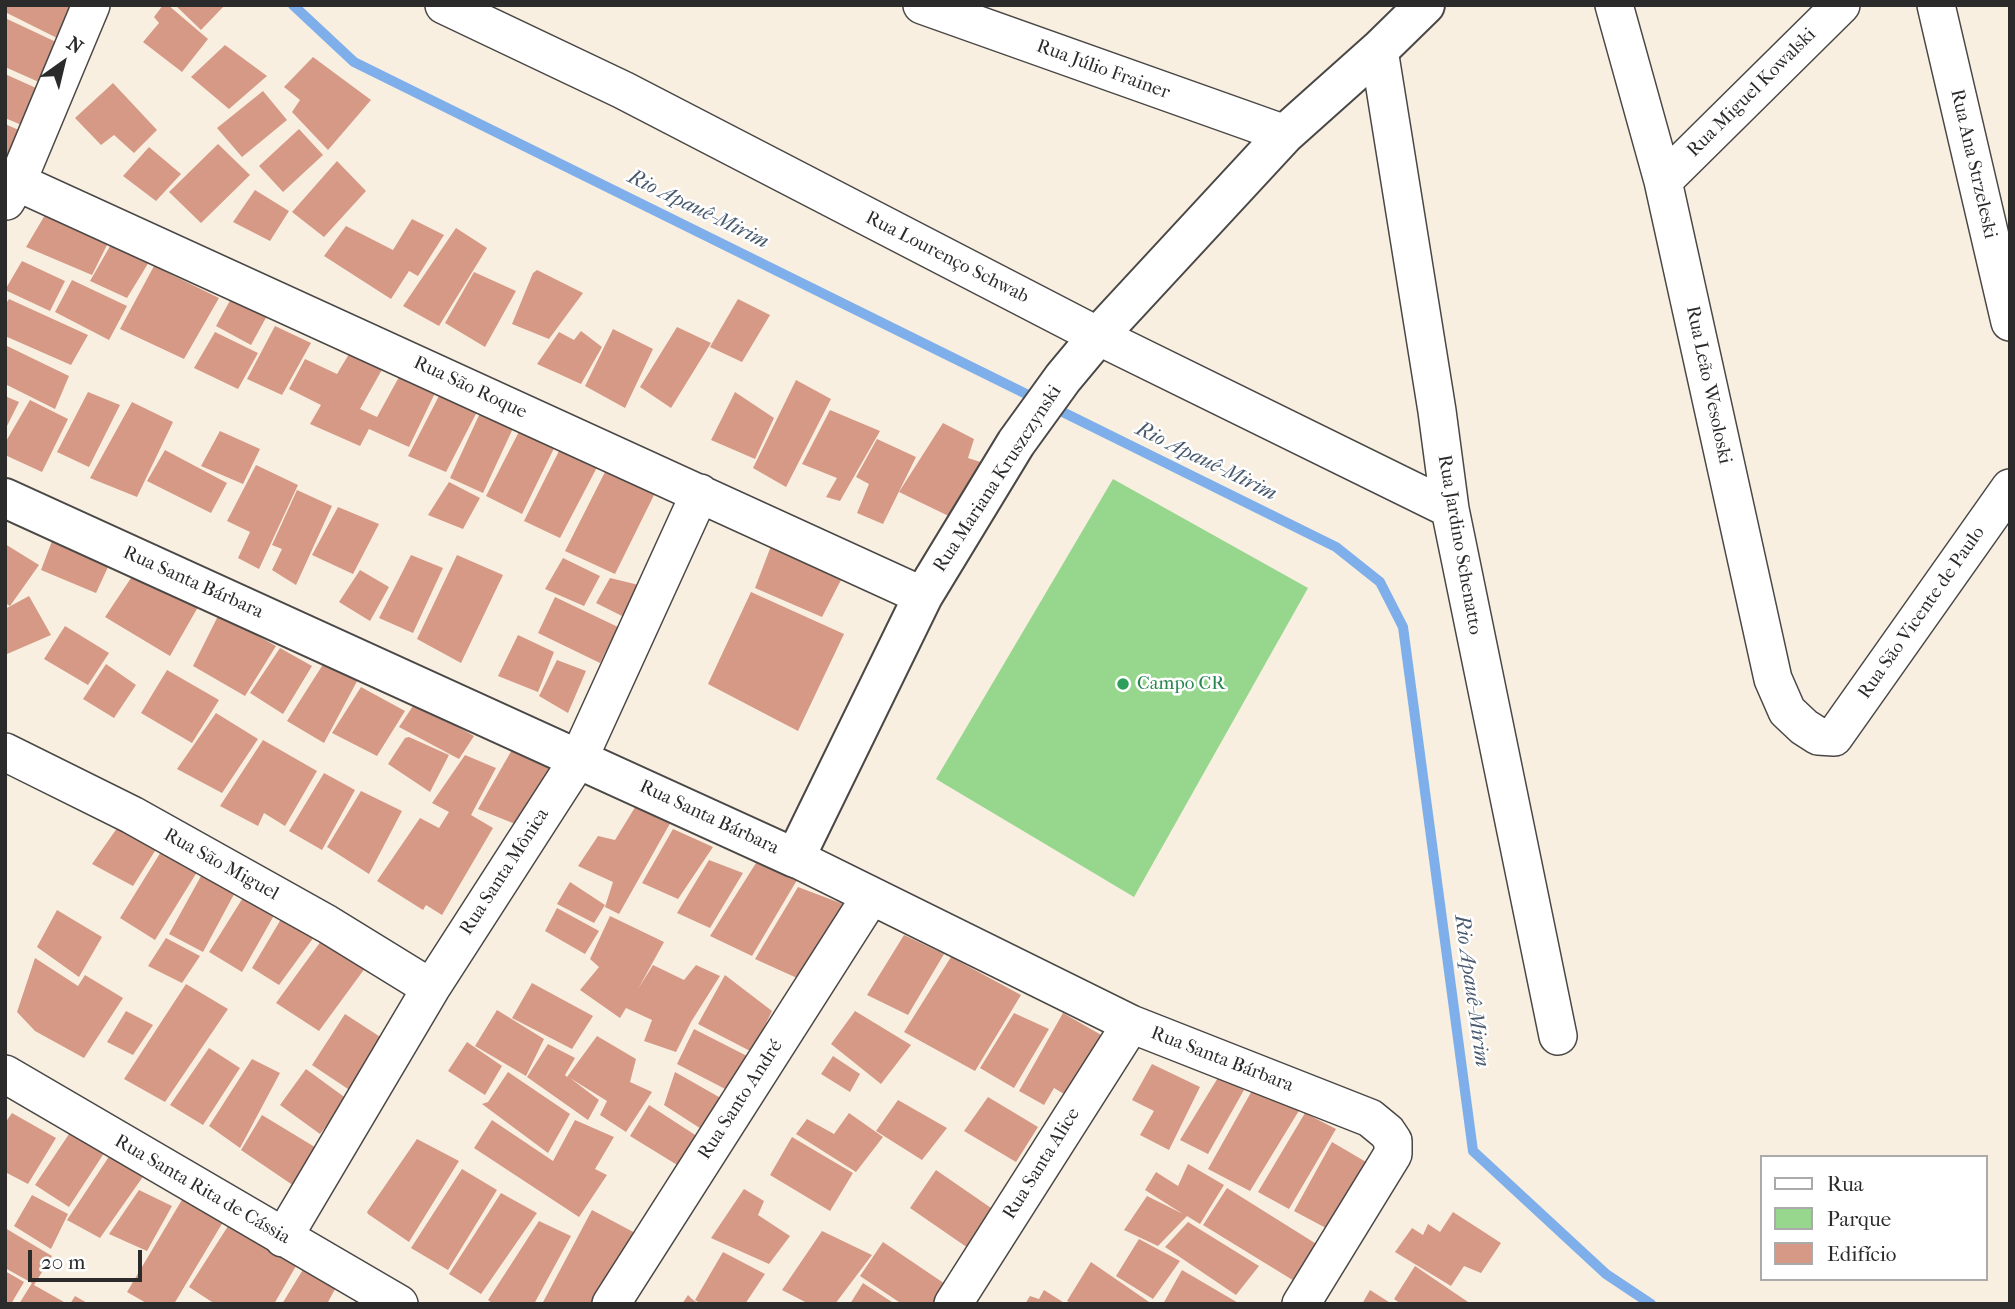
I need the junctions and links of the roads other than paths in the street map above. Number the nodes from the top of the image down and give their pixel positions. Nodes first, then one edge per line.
1 (91, 5) edge
2 (444, 5) edge
3 (922, 5) edge
4 (1425, 5) edge
5 (1614, 5) edge
6 (1841, 5) edge
7 (1936, 5) edge
8 (1379, 50) junction
9 (1285, 134) junction
10 (1663, 181) junction
11 (11, 192) edge
12 (2010, 322) edge
13 (1098, 336) junction
14 (2010, 488) edge
15 (700, 493) junction
16 (5, 498) edge
17 (1450, 509) junction
18 (923, 596) junction
19 (1834, 737) joint
20 (5, 752) edge
21 (579, 758) junction
22 (795, 858) junction
23 (871, 896) junction
24 (431, 988) junction
25 (1131, 1024) junction
26 (1558, 1036) dead end
27 (5, 1074) edge
28 (283, 1237) junction
29 (399, 1304) edge
30 (611, 1304) edge
31 (953, 1304) edge
32 (1301, 1304) edge

1 - 11 street
2 - 13 street, Rua Lourenço Schwab
3 - 9 street, Rua Júlio Frainer
4 - 8 street, Rua Mariana Kruszczynski
5 - 10 street, Rua Leão Wesoloski
6 - 10 street, Rua Miguel Kowalski
7 - 12 street, Rua Ana Strzeleski
8 - 9 street, Rua Mariana Kruszczynski
8 - 17 street, Rua Jardino Schenatto
9 - 13 street, Rua Mariana Kruszczynski
10 - 19 street, Rua Leão Wesoloski
11 - 15 street, Rua São Roque
13 - 17 street, Rua Lourenço Schwab
13 - 18 street, Rua Mariana Kruszczynski
14 - 19 street, Rua São Vicente de Paulo
15 - 18 street, Rua São Roque
15 - 21 street, Rua Santa Mônica
16 - 21 street, Rua Santa Bárbara
17 - 26 street, Rua Jardino Schenatto
18 - 22 street, Rua Mariana Kruszczynski
20 - 24 street, Rua São Miguel
21 - 22 street, Rua Santa Bárbara
21 - 24 street, Rua Santa Mônica
22 - 23 street, Rua Santa Bárbara
23 - 25 street, Rua Santa Bárbara
23 - 30 street, Rua Santo André
24 - 28 street, Rua Santa Mônica
25 - 31 street, Rua Santa Alice
25 - 32 street, Rua Santa Bárbara
27 - 28 street, Rua Santa Rita de Cássia
28 - 29 street, Rua Santa Rita de Cássia

